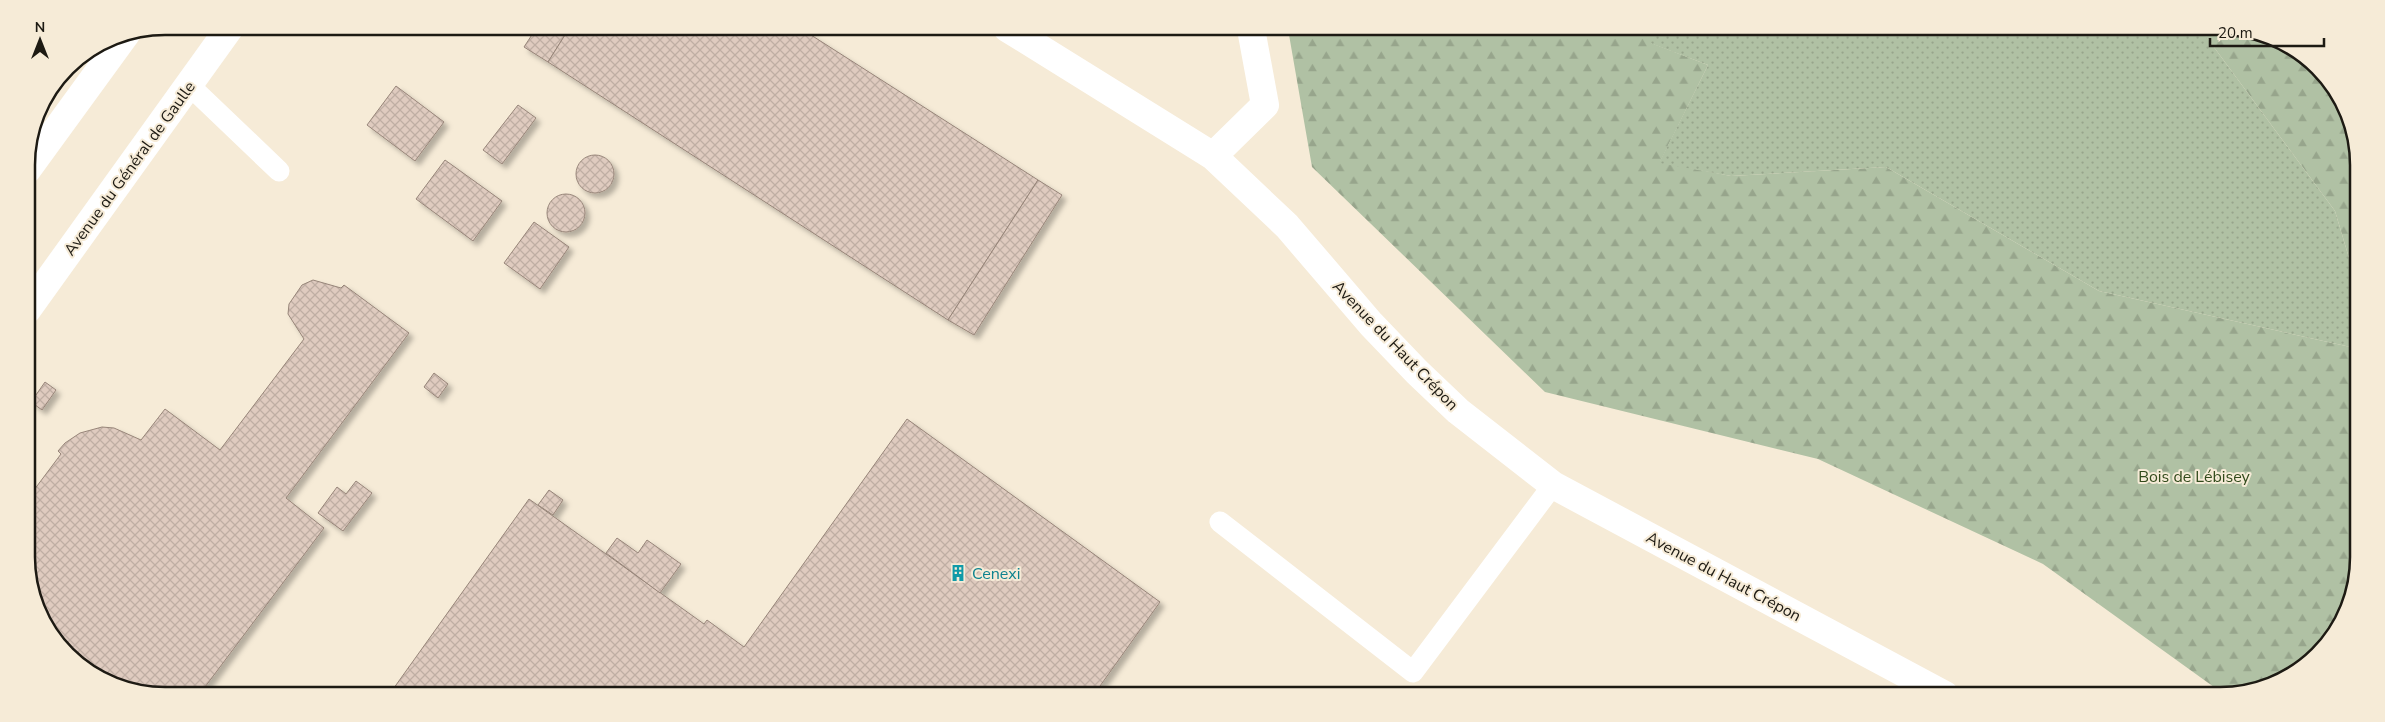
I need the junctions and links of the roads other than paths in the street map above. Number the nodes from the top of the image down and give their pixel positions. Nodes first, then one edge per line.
1 (225, 35) edge
2 (1018, 35) edge
3 (1252, 35) edge
4 (119, 44) edge
5 (189, 85) junction
6 (1213, 156) junction
7 (35, 159) edge
8 (279, 171) dead end
9 (35, 299) edge
10 (1553, 484) junction
11 (1220, 522) dead end
12 (1930, 687) edge

1 - 5 street, Avenue du Général de Gaulle
2 - 6 street, Avenue du Haut Crépon
3 - 6 street
4 - 7 street
5 - 8 lane
5 - 9 street, Avenue du Général de Gaulle
6 - 10 street, Avenue du Haut Crépon
10 - 11 lane
10 - 12 street, Avenue du Haut Crépon

